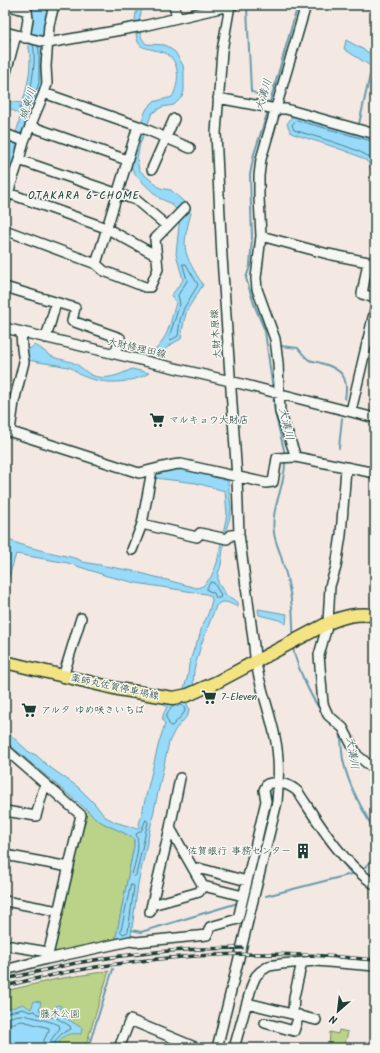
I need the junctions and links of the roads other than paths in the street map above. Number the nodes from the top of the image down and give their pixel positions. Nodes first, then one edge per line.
1 (7, 5) edge
2 (54, 5) edge
3 (174, 5) edge
4 (231, 5) edge
5 (306, 5) edge
6 (176, 18) junction
7 (5, 32) edge
8 (23, 37) junction
9 (47, 43) junction
10 (5, 76) edge
11 (44, 93) junction
12 (218, 98) junction
13 (276, 109) junction
14 (174, 119) dead end
15 (30, 126) junction
16 (138, 126) junction
17 (375, 134) edge
18 (8, 135) edge
19 (166, 138) junction
20 (24, 141) junction
21 (190, 148) dead end
22 (19, 160) junction
23 (127, 160) junction
24 (152, 169) dead end
25 (117, 194) junction
26 (7, 198) edge
27 (185, 208) dead end
28 (167, 226) junction
29 (106, 228) junction
30 (5, 230) edge
31 (261, 236) junction
32 (157, 256) junction
33 (96, 264) junction
34 (5, 286) edge
35 (375, 298) edge
36 (56, 303) junction
37 (375, 309) edge
38 (5, 328) edge
39 (21, 332) junction
40 (46, 338) junction
41 (115, 354) junction
42 (230, 381) junction
43 (279, 393) junction
44 (351, 411) junction
45 (375, 418) edge
46 (7, 431) edge
47 (296, 457) junction
48 (346, 468) junction
49 (152, 470) junction
50 (375, 473) edge
51 (237, 478) junction
52 (142, 524) junction
53 (240, 534) junction
54 (132, 550) dead end
55 (375, 615) edge
56 (81, 618) dead end
57 (328, 623) junction
58 (5, 662) edge
59 (255, 662) junction
60 (64, 676) junction
61 (5, 749) edge
62 (375, 770) edge
63 (180, 778) dead end
64 (279, 783) junction
65 (46, 785) junction
66 (5, 810) edge
67 (170, 828) junction
68 (5, 855) edge
69 (69, 867) junction
70 (198, 868) dead end
71 (247, 881) junction
72 (374, 884) edge
73 (203, 886) junction
74 (244, 896) junction
75 (5, 901) edge
76 (58, 910) junction
77 (5, 945) edge
78 (47, 955) junction
79 (302, 962) junction
80 (375, 966) edge
81 (5, 968) edge
82 (247, 1003) junction
83 (296, 1014) junction
84 (316, 1020) dead end
85 (265, 1023) dead end
86 (120, 1048) edge
87 (197, 1048) edge
88 (217, 1048) edge
89 (234, 1048) edge

1 - 8 street
2 - 9 street
3 - 6 street
4 - 6 street
4 - 12 street, 大財木原線
5 - 13 street
6 - 9 street
7 - 8 street
8 - 9 street
8 - 10 street
9 - 11 street
11 - 15 street
11 - 16 street
12 - 13 street
12 - 42 street, 大財木原線
13 - 17 street
13 - 31 street
14 - 19 street
15 - 20 street
15 - 23 street
16 - 19 street
16 - 23 street
18 - 20 street
19 - 21 street
19 - 24 street
20 - 22 street
22 - 25 street
22 - 26 street
23 - 25 street
25 - 28 street
25 - 29 street
26 - 29 street
27 - 28 street
28 - 32 street
29 - 32 street
29 - 33 street
30 - 33 street
31 - 35 street
31 - 43 street
32 - 33 street
34 - 36 street
36 - 40 street
36 - 41 street
37 - 44 street
38 - 39 street, 大財修理田線
39 - 40 street, 大財修理田線
39 - 46 street
40 - 41 street, 大財修理田線
41 - 42 street, 大財修理田線
42 - 43 street, 大財修理田線
42 - 51 street, 大財木原線
43 - 44 street
43 - 47 street
44 - 45 street
46 - 49 street
47 - 48 street
47 - 51 street
48 - 50 street
48 - 57 street
49 - 51 street
49 - 52 street
51 - 53 street, 大財木原線
52 - 53 street
52 - 54 street
53 - 59 street, 大財木原線
55 - 57 main road
56 - 60 street
57 - 59 main road, 薬師丸佐賀停車場線
57 - 62 street
58 - 60 main road, 薬師丸佐賀停車場線
59 - 60 main road, 薬師丸佐賀停車場線
59 - 64 street, 大財木原線
61 - 65 street
63 - 67 street
64 - 71 street
64 - 72 street
64 - 88 street, 大財木原線
65 - 66 street
65 - 69 street
67 - 73 street
67 - 73 street
68 - 69 street
69 - 76 street
70 - 71 street
71 - 74 street
73 - 74 street
74 - 78 street
75 - 76 street
76 - 78 street
77 - 78 street
78 - 81 street
79 - 80 street
79 - 82 street
79 - 83 street
82 - 83 street
82 - 89 street
83 - 84 street
83 - 85 street
86 - 87 street

